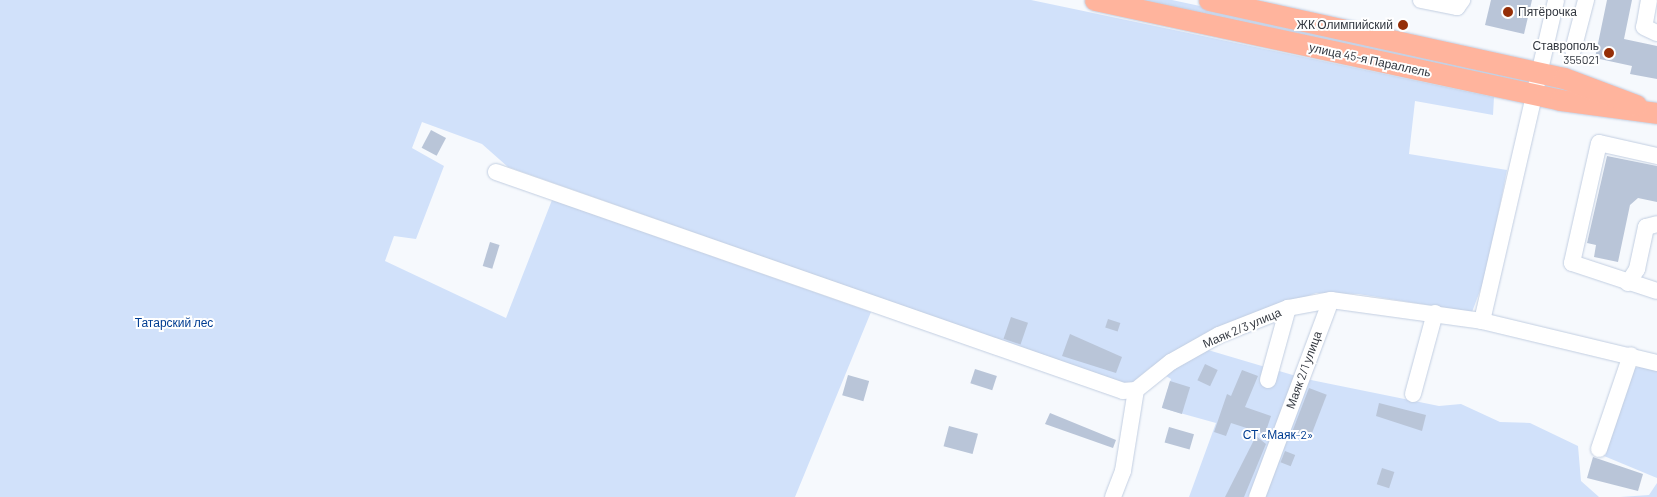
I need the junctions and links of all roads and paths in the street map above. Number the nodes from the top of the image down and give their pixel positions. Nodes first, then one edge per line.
1 (1095, 0) edge
2 (1209, 0) edge
3 (1422, 0) edge
4 (1462, 0) edge
5 (1556, 0) edge
6 (1586, 0) edge
7 (1649, 0) edge
8 (1657, 33) edge
9 (1573, 50) dead end
10 (1539, 72) junction
11 (1535, 95) junction
12 (1652, 112) edge
13 (1657, 156) edge
14 (496, 172) dead end
15 (1657, 224) edge
16 (1628, 282) junction
17 (1657, 291) edge
18 (1330, 300) junction
19 (1288, 308) junction
20 (1435, 313) junction
21 (1482, 321) junction
22 (1631, 355) junction
23 (1657, 362) edge
24 (1268, 380) dead end
25 (1136, 390) junction
26 (1412, 394) dead end
27 (1599, 449) dead end
28 (1113, 497) edge
29 (1257, 497) edge

1 - 11 main road, улица 45-я Параллель
2 - 10 main road, улица 45-я Параллель
3 - 4 street
5 - 10 street
6 - 9 street
7 - 8 street
10 - 11 street
10 - 12 main road, улица 45-я Параллель
11 - 12 main road, улица 45-я Параллель
11 - 21 street
13 - 16 street
14 - 25 street
15 - 16 street
16 - 17 street
18 - 19 street, Маяк 2/3 улица
18 - 20 street, Маяк 2/3 улица
18 - 29 street, Маяк 2/1 улица
19 - 24 street
19 - 25 street, Маяк 2/3 улица
20 - 21 street, Маяк 2/3 улица
20 - 26 street
21 - 22 street, Маяк 2/3 улица
22 - 23 street, Маяк 2/3 улица
22 - 27 street
25 - 28 street

